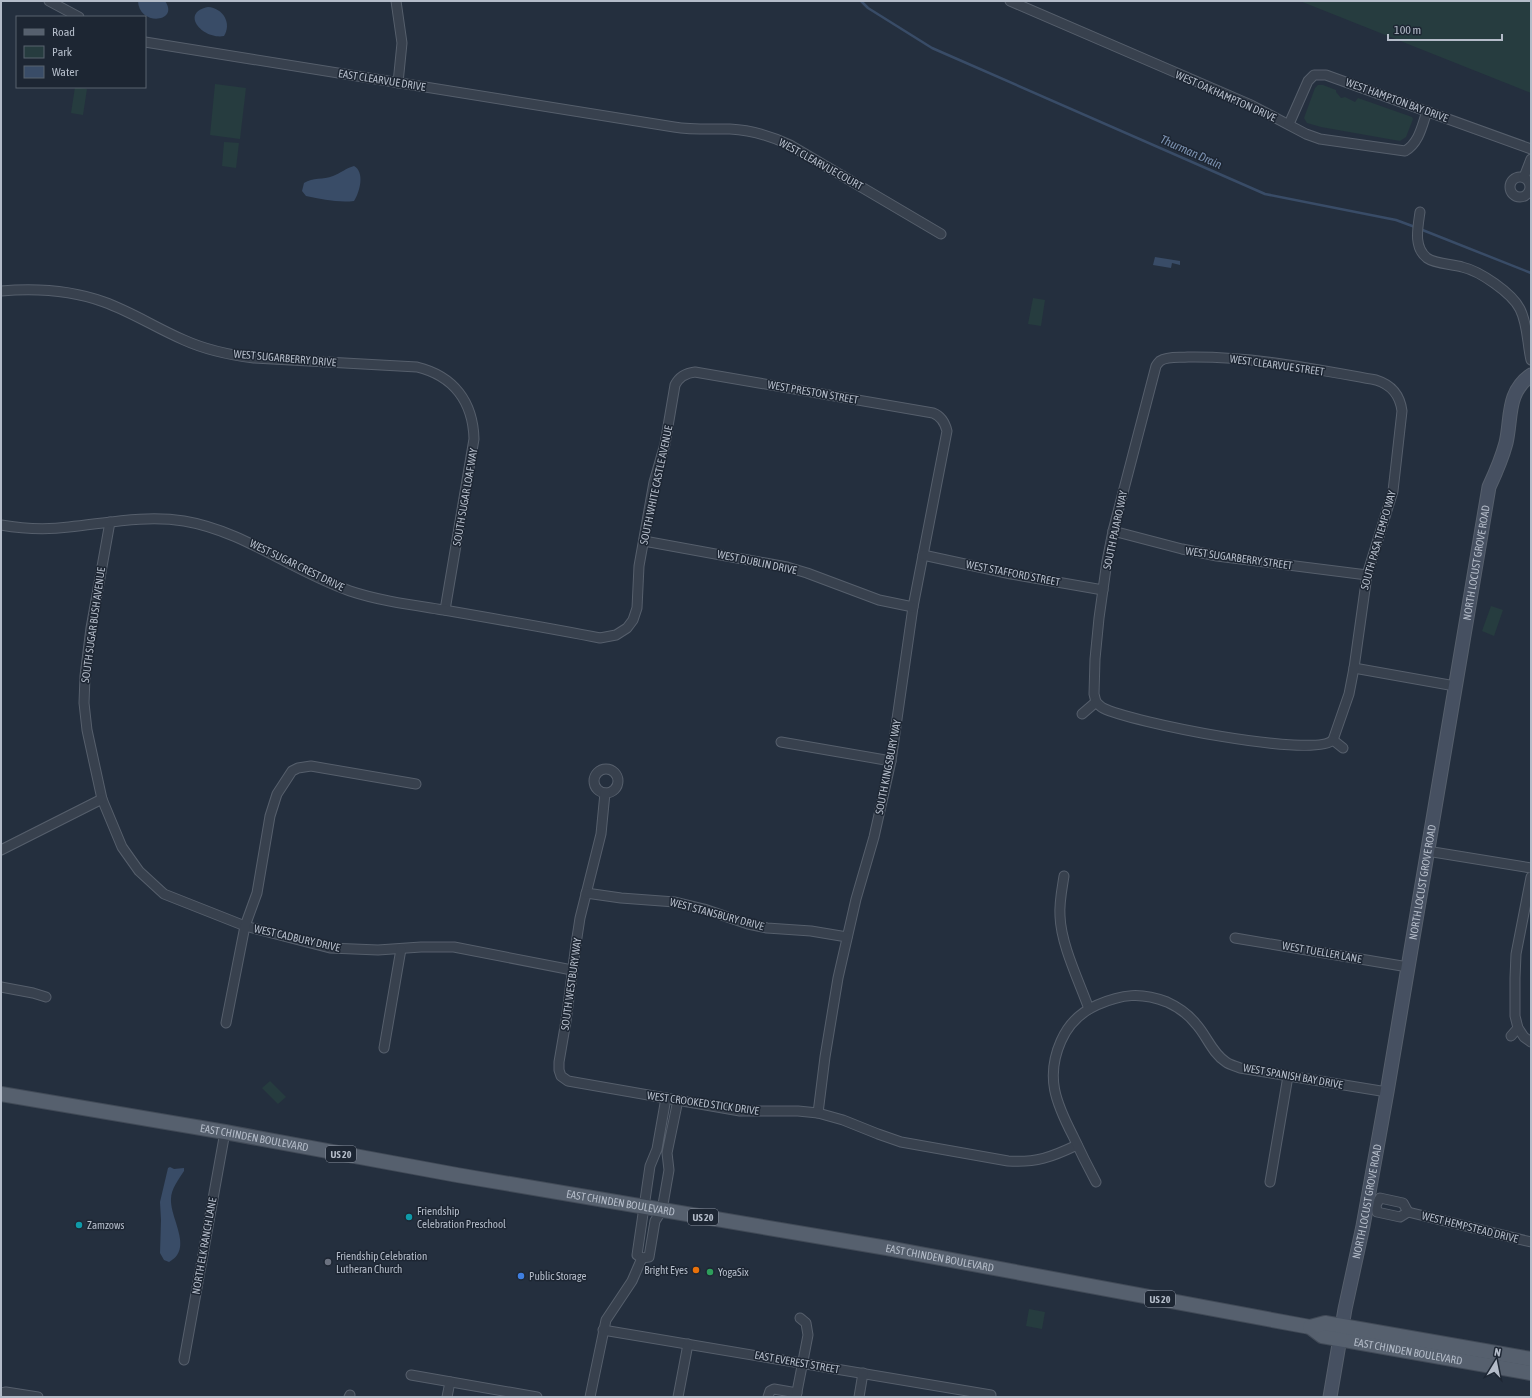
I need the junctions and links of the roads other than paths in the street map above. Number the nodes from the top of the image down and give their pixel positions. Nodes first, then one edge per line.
1 (49, 1) edge
2 (396, 1) edge
3 (1010, 1) edge
4 (1026, 4) edge
5 (77, 16) edge
6 (146, 42) edge
7 (398, 82) junction
8 (1427, 111) junction
9 (618, 118) joint
10 (1289, 124) junction
11 (1531, 149) edge
12 (1531, 159) edge
13 (1524, 177) dead end
14 (1420, 212) dead end
15 (941, 234) dead end
16 (1, 290) edge
17 (1531, 360) edge
18 (1160, 361) joint
19 (1531, 375) edge
20 (682, 377) joint
21 (455, 387) joint
22 (1392, 388) joint
23 (942, 420) joint
24 (110, 522) junction
25 (1, 525) edge
26 (1113, 531) junction
27 (644, 541) junction
28 (924, 555) junction
29 (1367, 575) junction
30 (1103, 590) junction
31 (913, 607) junction
32 (445, 610) junction
33 (616, 635) joint
34 (1354, 668) junction
35 (1455, 686) junction
36 (1096, 702) junction
37 (1082, 714) dead end
38 (1333, 740) junction
39 (781, 742) dead end
40 (1343, 748) dead end
41 (891, 761) junction
42 (416, 784) dead end
43 (605, 793) dead end
44 (102, 799) junction
45 (1, 850) edge
46 (1427, 851) junction
47 (1531, 868) edge
48 (1064, 876) dead end
49 (1531, 877) edge
50 (586, 893) junction
51 (245, 926) junction
52 (847, 937) junction
53 (1235, 938) dead end
54 (401, 949) junction
55 (1408, 967) junction
56 (572, 970) junction
57 (1, 987) edge
58 (46, 998) dead end
59 (1089, 1009) junction
60 (226, 1023) dead end
61 (1518, 1028) junction
62 (1511, 1036) dead end
63 (1531, 1042) edge
64 (384, 1048) dead end
65 (561, 1076) joint
66 (1288, 1076) junction
67 (1387, 1092) junction
68 (1, 1094) edge
69 (666, 1098) junction
70 (678, 1100) junction
71 (818, 1113) junction
72 (225, 1132) junction
73 (1077, 1145) junction
74 (1096, 1182) dead end
75 (1270, 1182) dead end
76 (1371, 1204) junction
77 (645, 1207) junction
78 (662, 1210) junction
79 (1408, 1212) junction
80 (1531, 1242) edge
81 (642, 1258) junction
82 (800, 1318) dead end
83 (603, 1330) junction
84 (1342, 1332) junction
85 (688, 1344) junction
86 (1531, 1359) edge
87 (184, 1360) dead end
88 (803, 1363) junction
89 (1531, 1373) edge
90 (863, 1374) junction
91 (411, 1375) dead end
92 (450, 1382) junction
93 (1, 1393) edge
94 (797, 1395) edge
95 (991, 1395) dead end
96 (38, 1397) edge
97 (447, 1397) edge
98 (537, 1397) edge
99 (590, 1397) edge
100 (678, 1397) edge
101 (768, 1397) edge
102 (859, 1397) edge
103 (1330, 1397) edge

1 - 5 street
2 - 7 street
3 - 4 street, WEST OAKHAMPTON DRIVE
4 - 10 street, WEST OAKHAMPTON DRIVE
6 - 7 street, EAST CLEARVUE DRIVE
7 - 9 street, EAST CLEARVUE DRIVE
8 - 10 street, WEST OAKHAMPTON DRIVE
8 - 10 street, WEST HAMPTON BAY DRIVE
8 - 11 street, WEST HAMPTON BAY DRIVE
9 - 15 street, WEST CLEARVUE COURT
12 - 13 street
14 - 17 street
16 - 21 street, WEST SUGARBERRY DRIVE
18 - 22 street, WEST CLEARVUE STREET
18 - 26 street, SOUTH PAJARO WAY
19 - 35 street, NORTH LOCUST GROVE ROAD
20 - 23 street, WEST PRESTON STREET
20 - 27 street, SOUTH WHITE CASTLE AVENUE
21 - 32 street, SOUTH SUGAR LOAF WAY
22 - 29 street, SOUTH PASA TIEMPO WAY
23 - 28 street, SOUTH KINGSBURY WAY
24 - 25 street, WEST SUGAR CREST DRIVE
24 - 32 street, WEST SUGAR CREST DRIVE
24 - 44 street, SOUTH SUGAR BUSH AVENUE
26 - 29 street, WEST SUGARBERRY STREET
26 - 30 street, SOUTH PAJARO WAY
27 - 31 street, WEST DUBLIN DRIVE
27 - 33 street, SOUTH WHITE CASTLE AVENUE
28 - 30 street, WEST STAFFORD STREET
28 - 31 street, SOUTH KINGSBURY WAY
29 - 34 street, SOUTH PASA TIEMPO WAY
30 - 36 street, SOUTH PAJARO WAY
31 - 41 street, SOUTH KINGSBURY WAY
32 - 33 street, WEST SUGAR CREST DRIVE
34 - 35 street
34 - 38 street, SOUTH PASA TIEMPO WAY
35 - 46 street, NORTH LOCUST GROVE ROAD
36 - 37 street
36 - 38 street
38 - 40 street
39 - 41 street
41 - 52 street, SOUTH KINGSBURY WAY
42 - 51 street
43 - 50 street, SOUTH WESTBURY WAY
44 - 45 street
44 - 51 street, WEST CADBURY DRIVE
46 - 47 street
46 - 55 street, NORTH LOCUST GROVE ROAD
48 - 59 street
49 - 61 street
50 - 52 street, WEST STANSBURY DRIVE
50 - 56 street, SOUTH WESTBURY WAY
51 - 54 street, WEST CADBURY DRIVE
51 - 60 street
52 - 71 street, SOUTH KINGSBURY WAY
53 - 55 street, WEST TUELLER LANE
54 - 56 street, WEST CADBURY DRIVE
54 - 64 street
55 - 67 street, NORTH LOCUST GROVE ROAD
56 - 65 street, SOUTH WESTBURY WAY
57 - 58 street
59 - 66 street, WEST SPANISH BAY DRIVE
59 - 73 street, WEST SPANISH BAY DRIVE
61 - 62 street
61 - 63 street
65 - 69 street, WEST CROOKED STICK DRIVE
66 - 67 street, WEST SPANISH BAY DRIVE
66 - 75 street
67 - 76 street, NORTH LOCUST GROVE ROAD
68 - 72 main road, EAST CHINDEN BOULEVARD / US 20
69 - 70 street, WEST CROOKED STICK DRIVE
69 - 77 street
70 - 71 street, WEST CROOKED STICK DRIVE
70 - 78 street
71 - 73 street, WEST CROOKED STICK DRIVE
72 - 77 main road, EAST CHINDEN BOULEVARD / US 20
72 - 87 street, NORTH ELK RANCH LANE
73 - 74 street, WEST SPANISH BAY DRIVE
76 - 79 street, WEST HEMPSTEAD DRIVE
76 - 79 street, WEST HEMPSTEAD DRIVE
76 - 84 street, NORTH LOCUST GROVE ROAD
77 - 78 main road, EAST CHINDEN BOULEVARD / US 20
77 - 81 street
78 - 81 street
78 - 84 main road, EAST CHINDEN BOULEVARD / US 20
79 - 80 street, WEST HEMPSTEAD DRIVE
81 - 83 street
82 - 88 street
83 - 85 street, EAST EVEREST STREET
83 - 99 street
84 - 86 main road, EAST CHINDEN BOULEVARD / US 20
84 - 89 main road, EAST CHINDEN BOULEVARD / US 20
84 - 103 street, NORTH LOCUST GROVE ROAD
85 - 88 street, EAST EVEREST STREET
85 - 100 street
88 - 90 street, EAST EVEREST STREET
88 - 94 street
90 - 95 street, EAST EVEREST STREET
90 - 102 street
91 - 92 street
92 - 97 street
92 - 98 street
93 - 96 street
94 - 101 street

